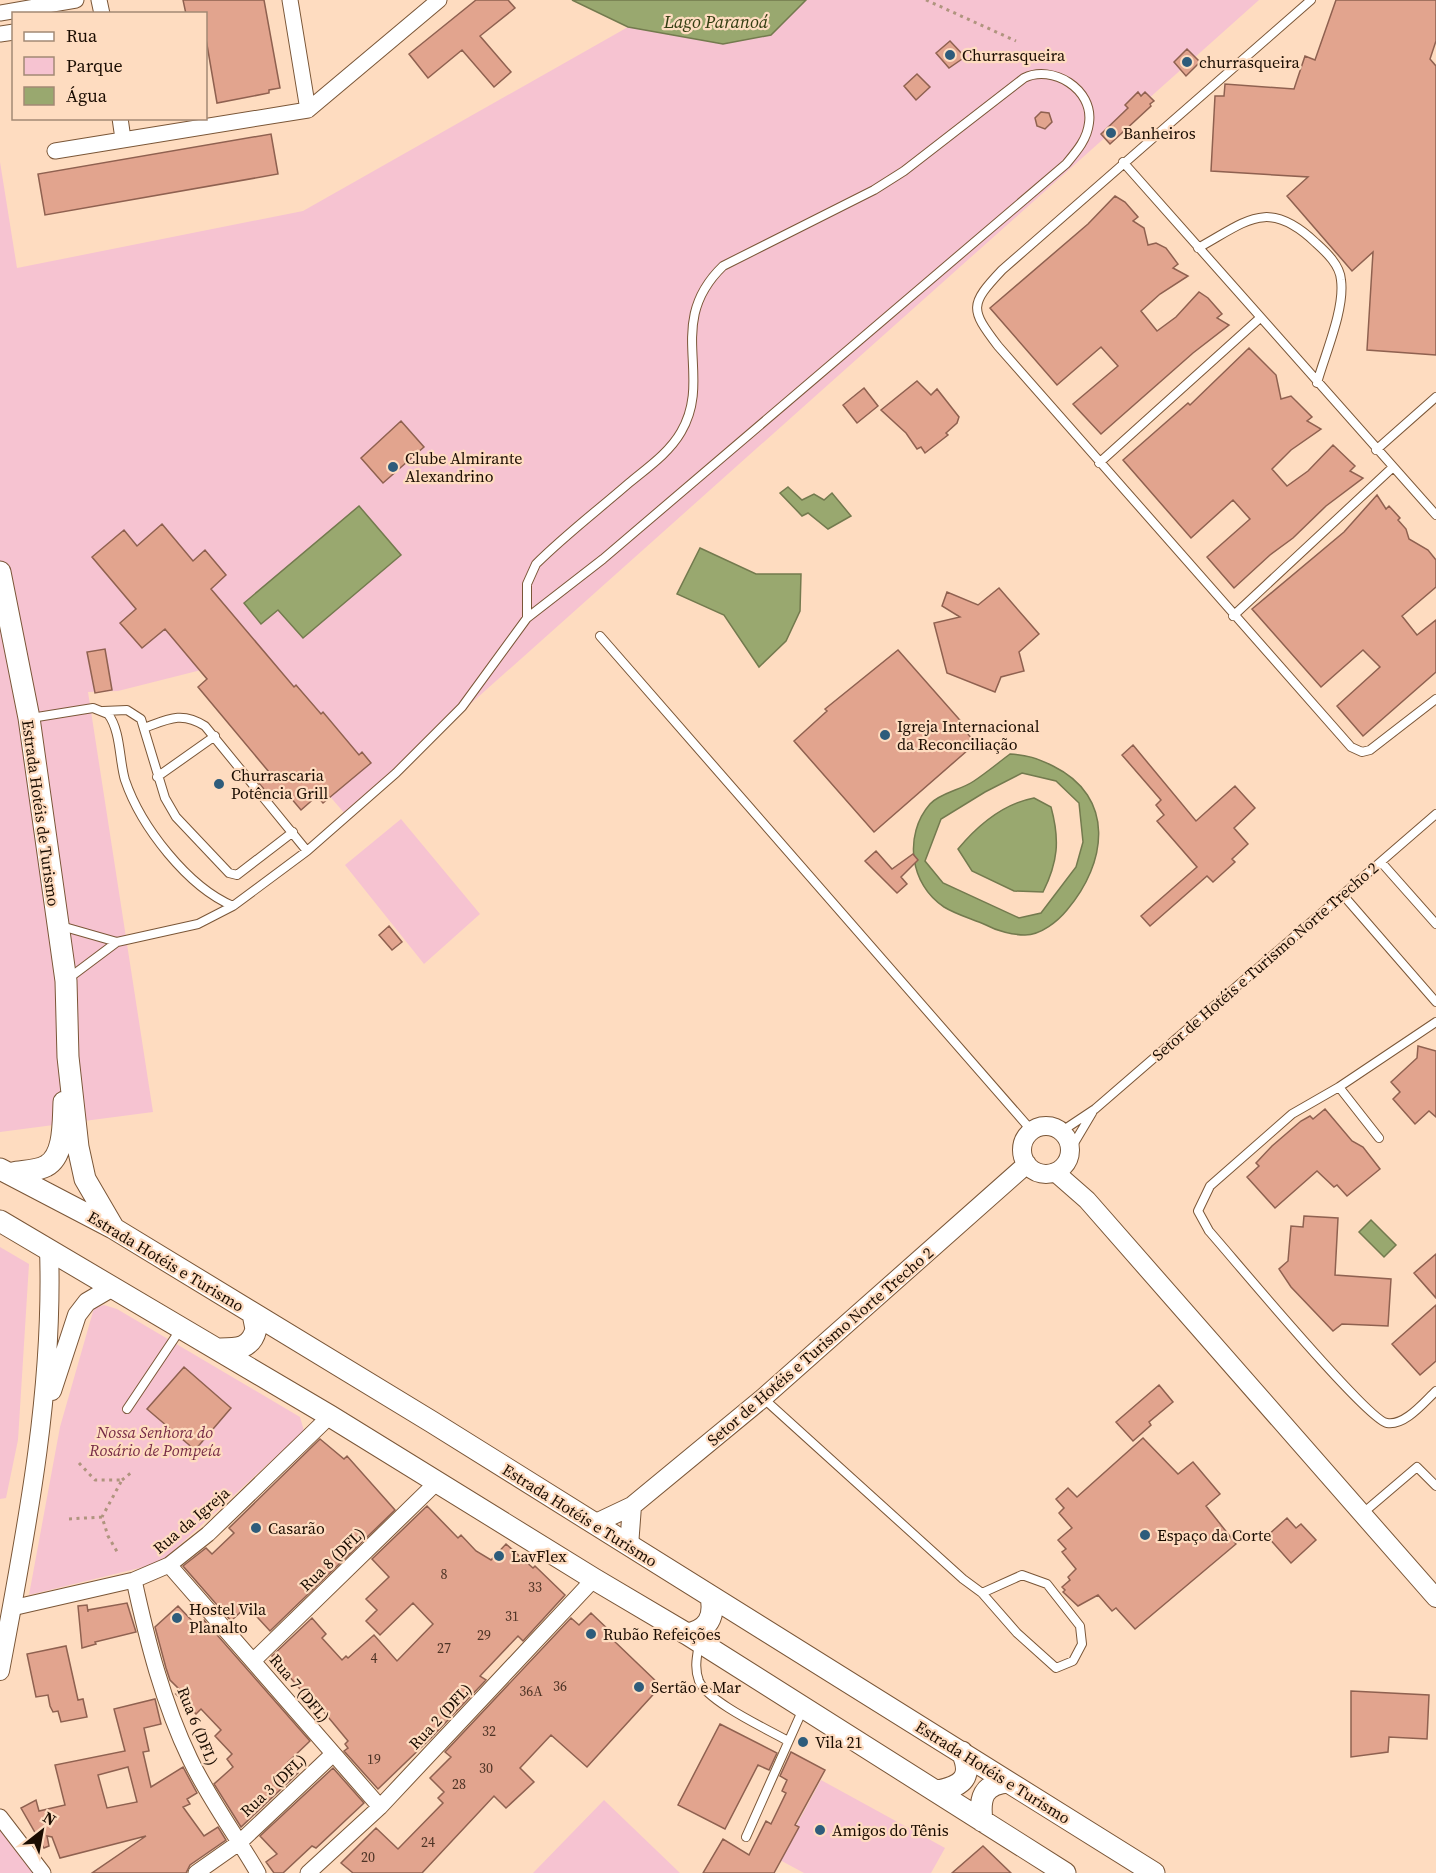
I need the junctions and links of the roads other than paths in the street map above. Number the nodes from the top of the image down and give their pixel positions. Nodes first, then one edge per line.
1 (76, 0) edge
2 (290, 0) edge
3 (439, 0) edge
4 (1311, 0) edge
5 (0, 13) edge
6 (309, 110) junction
7 (120, 120) edge
8 (123, 139) junction
9 (55, 151) dead end
10 (1123, 162) junction
11 (1198, 248) junction
12 (1260, 318) junction
13 (1317, 383) junction
14 (1436, 397) edge
15 (1376, 450) junction
16 (1099, 463) junction
17 (1392, 468) junction
18 (1436, 515) edge
19 (0, 572) edge
20 (1233, 616) junction
21 (527, 618) junction
22 (600, 636) dead end
23 (1436, 699) edge
24 (103, 711) junction
25 (29, 718) junction
26 (144, 728) junction
27 (215, 736) junction
28 (157, 777) junction
29 (1436, 814) edge
30 (293, 832) junction
31 (308, 852) junction
32 (1381, 862) junction
33 (1343, 895) junction
34 (233, 906) junction
35 (1436, 924) edge
36 (57, 925) junction
37 (117, 942) junction
38 (66, 981) junction
39 (1436, 1002) edge
40 (1436, 1022) edge
41 (68, 1057) junction
42 (1339, 1087) junction
43 (1095, 1109) junction
44 (1032, 1131) junction
45 (1062, 1131) junction
46 (1379, 1138) dead end
47 (1070, 1154) junction
48 (1040, 1169) junction
49 (6, 1171) edge
50 (1087, 1200) junction
51 (0, 1221) edge
52 (113, 1228) junction
53 (49, 1249) junction
54 (111, 1288) junction
55 (253, 1314) junction
56 (180, 1328) junction
57 (217, 1349) junction
58 (1436, 1391) edge
59 (763, 1398) junction
60 (126, 1409) dead end
61 (330, 1416) junction
62 (43, 1422) junction
63 (436, 1483) junction
64 (1436, 1486) edge
65 (632, 1506) junction
66 (1363, 1514) junction
67 (594, 1524) junction
68 (629, 1546) junction
69 (169, 1565) junction
70 (134, 1580) junction
71 (594, 1580) junction
72 (982, 1593) junction
73 (711, 1597) junction
74 (1436, 1598) edge
75 (12, 1608) junction
76 (693, 1638) junction
77 (254, 1660) junction
78 (0, 1671) edge
79 (804, 1708) junction
80 (788, 1741) junction
81 (962, 1752) junction
82 (332, 1755) junction
83 (1008, 1782) junction
84 (938, 1791) junction
85 (380, 1807) junction
86 (0, 1817) edge
87 (982, 1821) junction
88 (746, 1837) dead end
89 (240, 1842) junction
90 (44, 1873) edge
91 (196, 1873) edge
92 (258, 1873) edge
93 (308, 1873) edge
94 (1065, 1873) edge
95 (1154, 1873) edge

1 - 5 street
2 - 6 street
3 - 6 street
4 - 10 lane
6 - 8 street
7 - 8 street
8 - 9 street
10 - 11 lane
10 - 16 lane
11 - 12 lane
11 - 13 lane
12 - 13 lane
12 - 16 lane
13 - 15 lane
14 - 15 lane
15 - 17 lane
16 - 20 lane
17 - 18 lane
17 - 20 lane
19 - 25 main road, Estrada Hotéis de Turismo
20 - 23 lane
21 - 21 lane
21 - 31 lane
22 - 44 lane
24 - 25 lane
24 - 26 lane
24 - 34 lane
25 - 36 main road, Estrada Hotéis de Turismo
26 - 27 lane
26 - 28 lane
27 - 28 lane
27 - 30 lane
28 - 30 lane
29 - 32 lane, Setor de Hotéis e Turismo Norte Trecho 2
30 - 31 lane
31 - 34 lane
32 - 33 lane, Setor de Hotéis e Turismo Norte Trecho 2
32 - 35 lane
33 - 39 lane
33 - 43 lane, Setor de Hotéis e Turismo Norte Trecho 2
34 - 37 lane
36 - 37 lane
36 - 38 main road, Estrada Hotéis de Turismo
37 - 38 lane
38 - 41 main road, Estrada Hotéis de Turismo
40 - 42 lane
41 - 49 main road, Estrada Hotéis de Turismo
41 - 52 main road, Estrada Hotéis de Turismo
42 - 46 lane
42 - 58 lane
43 - 45 lane, Setor de Hotéis e Turismo Norte Trecho 2
43 - 47 lane, Setor de Hotéis e Turismo Norte Trecho 2
44 - 45 street
44 - 48 street
45 - 47 street
47 - 48 street
47 - 50 street
48 - 50 street
48 - 59 street, Setor de Hotéis e Turismo Norte Trecho 2
49 - 52 main road, Estrada Hotéis e Turismo
50 - 66 street
51 - 53 main road
52 - 55 main road, Estrada Hotéis e Turismo
53 - 54 main road
53 - 62 street
54 - 56 main road
54 - 62 street
55 - 57 main road
55 - 67 main road, Estrada Hotéis e Turismo
56 - 57 main road
56 - 60 lane
57 - 61 main road
59 - 65 street, Setor de Hotéis e Turismo Norte Trecho 2
59 - 72 lane
61 - 63 main road
61 - 69 street, Rua da Igreja
62 - 75 street
63 - 71 main road
63 - 77 street, Rua 8 (DFL)
64 - 66 lane
65 - 67 street, Setor de Hotéis e Turismo Norte Trecho 2
65 - 68 street
66 - 74 street
67 - 68 main road, Estrada Hotéis e Turismo
68 - 73 main road, Estrada Hotéis e Turismo
69 - 70 street, Rua da Igreja
69 - 77 street, Rua 7 (DFL)
70 - 75 street, Rua da Igreja
70 - 89 street, Rua 6 (DFL)
71 - 76 main road
71 - 85 street, Rua 2 (DFL)
72 - 72 lane
73 - 76 main road
73 - 81 main road, Estrada Hotéis e Turismo
75 - 78 street
76 - 79 main road
76 - 80 lane
77 - 82 street, Rua 7 (DFL)
79 - 80 lane
79 - 84 main road
80 - 88 lane
81 - 83 main road, Estrada Hotéis e Turismo
81 - 84 main road
82 - 85 street, Rua 7 (DFL)
82 - 89 street, Rua 3 (DFL)
83 - 87 main road
83 - 95 main road, Estrada Hotéis e Turismo
84 - 87 main road
85 - 93 street, Rua 2 (DFL)
86 - 90 street
87 - 94 main road
89 - 91 street, Rua 3 (DFL)
89 - 92 street, Rua 6 (DFL)

